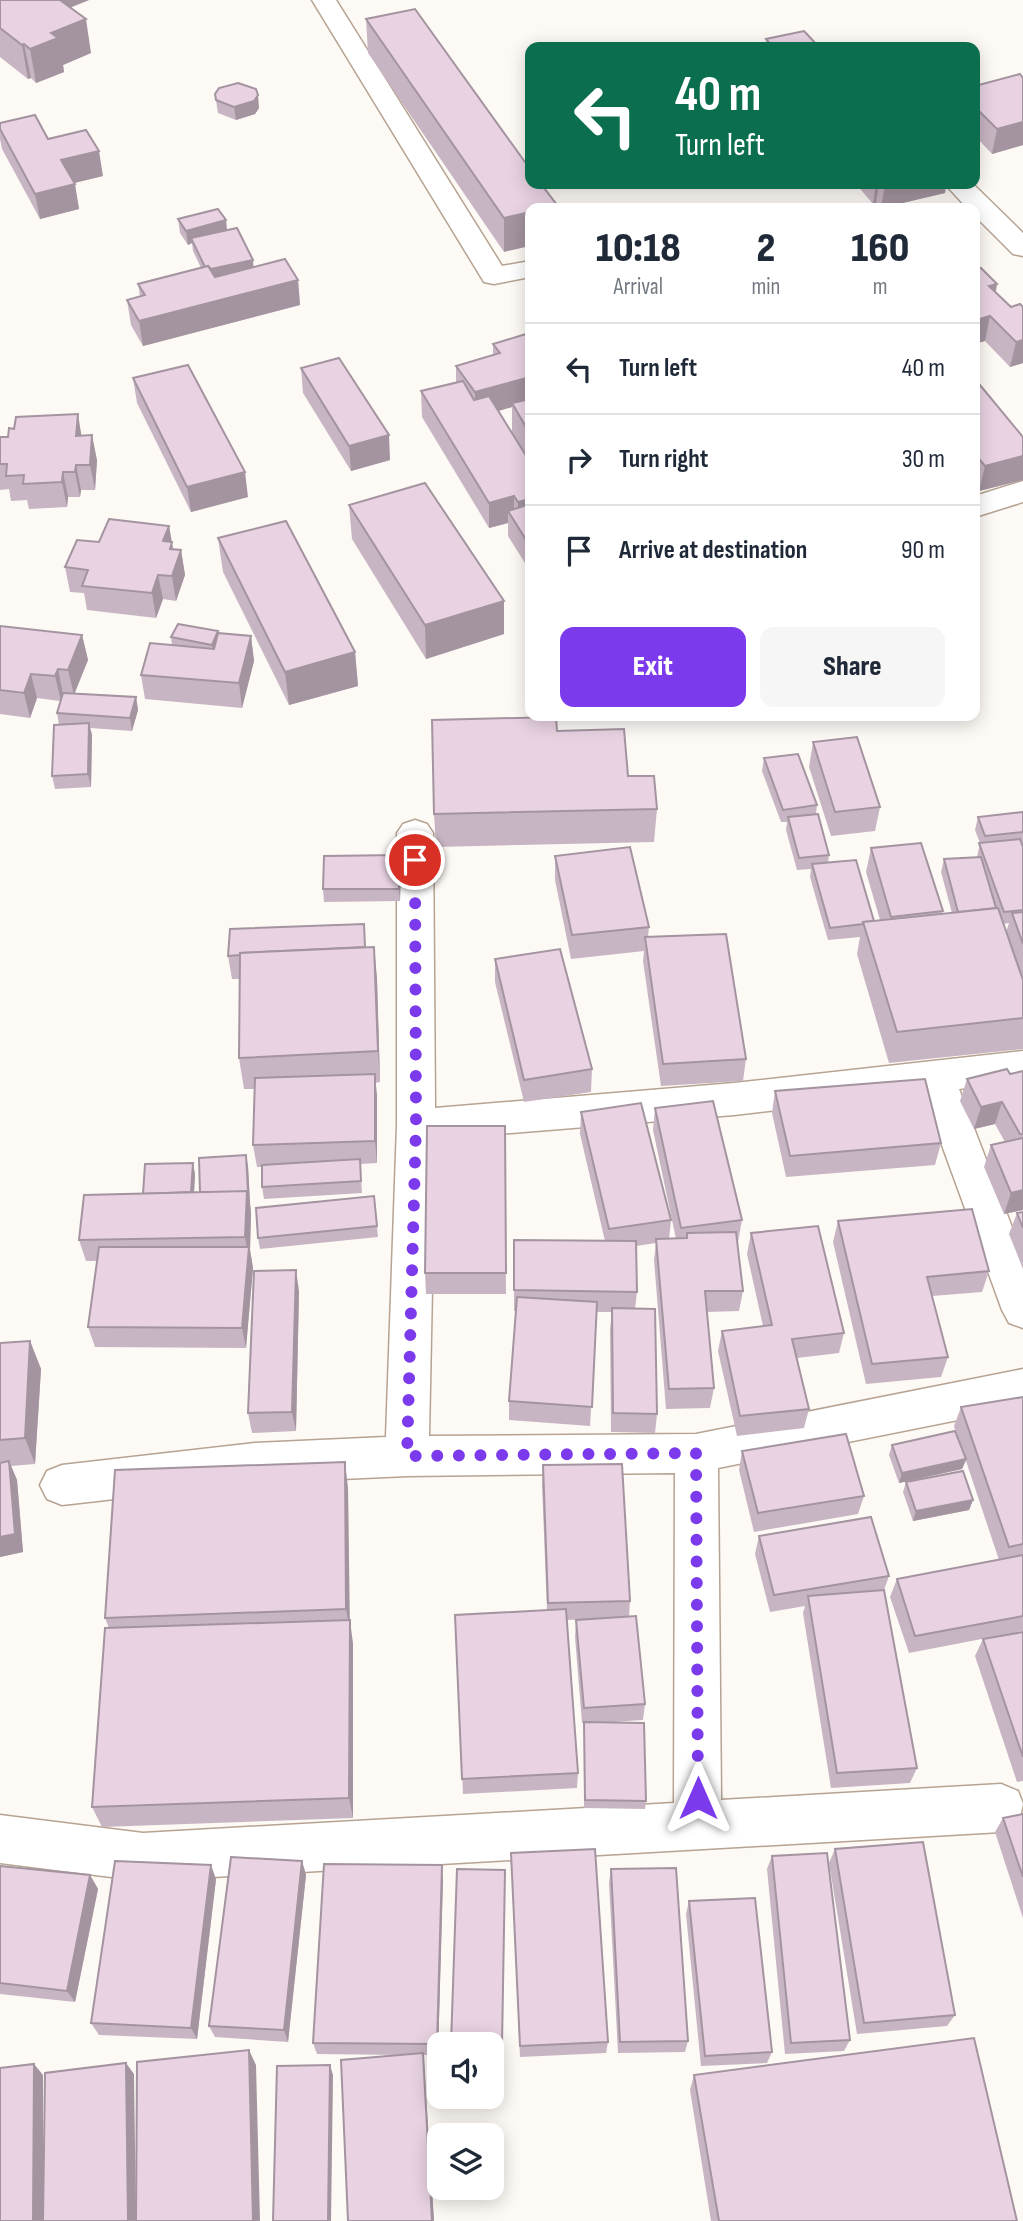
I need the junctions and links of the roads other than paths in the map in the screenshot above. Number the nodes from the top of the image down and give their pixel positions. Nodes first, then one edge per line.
1 (324, 0) edge
2 (963, 189) edge
3 (977, 203) edge
4 (980, 206) edge
5 (1023, 248) edge
6 (525, 270) edge
7 (1023, 491) edge
8 (980, 505) edge
9 (415, 834) dead end
10 (1023, 1066) edge
11 (935, 1075) junction
12 (416, 1125) junction
13 (1023, 1310) edge
14 (1023, 1388) edge
15 (696, 1453) junction
16 (407, 1456) junction
17 (62, 1485) dead end
18 (1002, 1808) dead end
19 (698, 1824) junction
20 (0, 1839) edge

1 - 6 street
2 - 3 street
4 - 5 street
7 - 8 street
9 - 12 street
10 - 11 street
11 - 12 street
11 - 13 street
12 - 16 street
14 - 15 street
15 - 16 street
15 - 19 street
16 - 17 street
18 - 19 street
19 - 20 street

